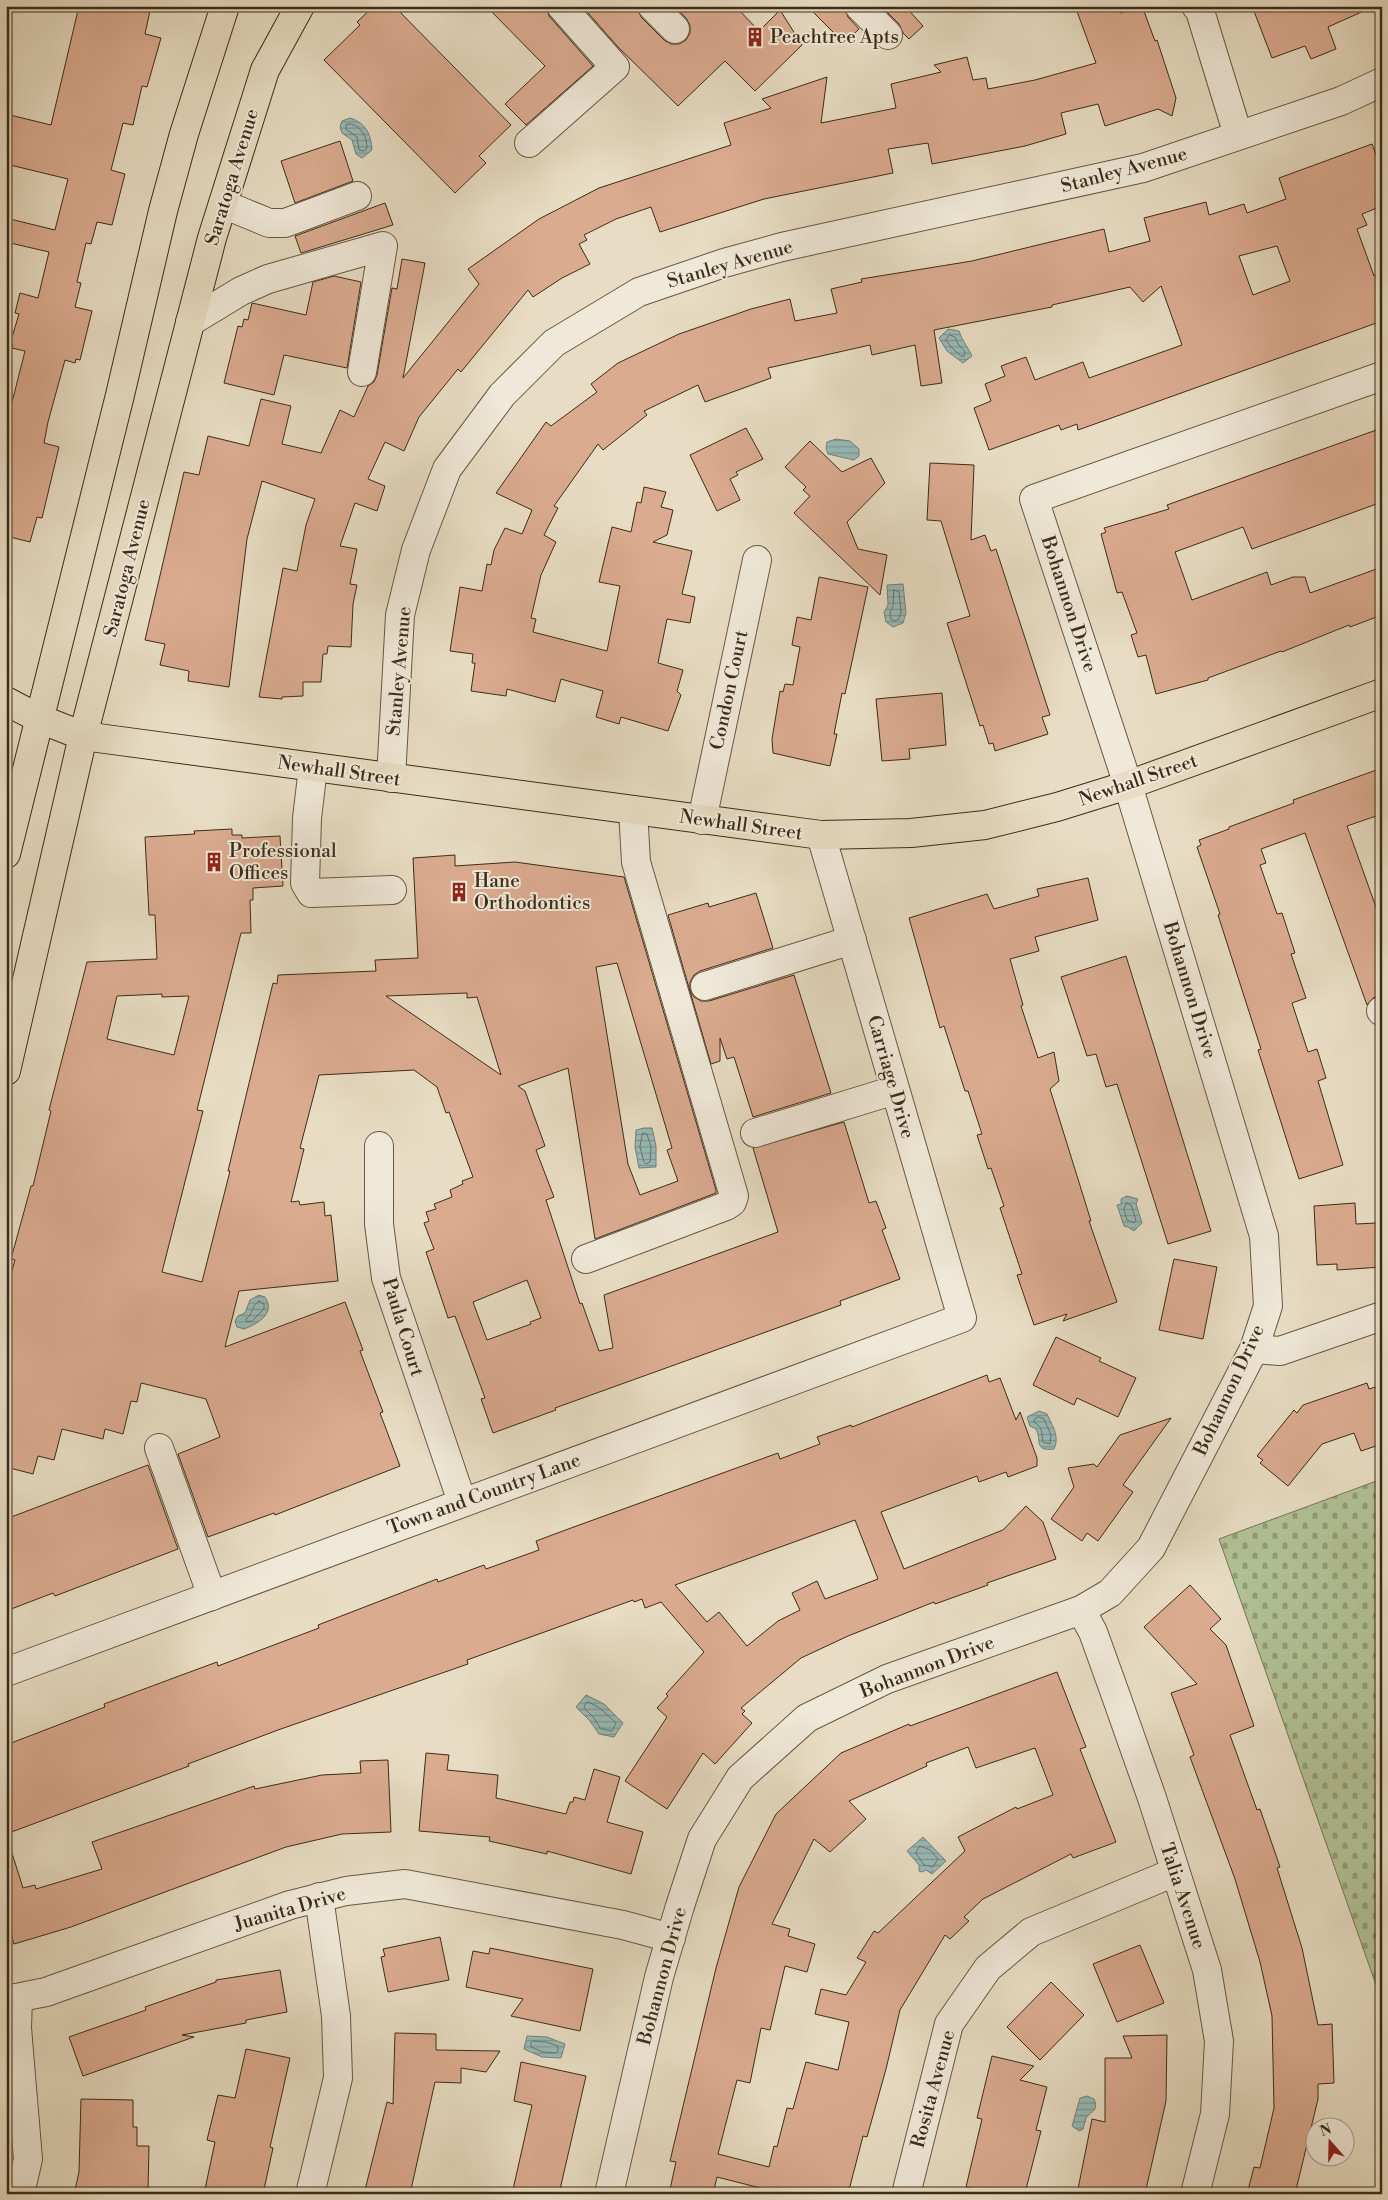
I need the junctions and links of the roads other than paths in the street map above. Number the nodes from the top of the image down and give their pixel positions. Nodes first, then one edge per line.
1 (225, 6) edge
2 (300, 6) edge
3 (561, 6) edge
4 (652, 6) edge
5 (859, 6) edge
6 (1196, 6) edge
7 (675, 29) dead end
8 (888, 35) dead end
9 (1382, 82) edge
10 (1238, 135) junction
11 (529, 143) dead end
12 (357, 196) dead end
13 (223, 204) junction
14 (190, 322) junction
15 (362, 372) dead end
16 (1382, 376) edge
17 (757, 560) dead end
18 (1382, 693) edge
19 (6, 701) edge
20 (40, 719) junction
21 (83, 736) junction
22 (313, 768) junction
23 (391, 778) junction
24 (1128, 785) junction
25 (633, 810) junction
26 (702, 820) junction
27 (821, 835) junction
28 (6, 854) edge
29 (392, 890) dead end
30 (852, 940) junction
31 (705, 986) dead end
32 (6, 1071) edge
33 (895, 1090) junction
34 (754, 1133) dead end
35 (379, 1146) dead end
36 (586, 1259) dead end
37 (1382, 1316) edge
38 (962, 1318) joint
39 (1254, 1349) junction
40 (159, 1448) dead end
41 (462, 1502) junction
42 (212, 1596) junction
43 (1080, 1610) junction
44 (6, 1672) edge
45 (1175, 1872) junction
46 (319, 1897) junction
47 (671, 1938) junction
48 (12, 1999) edge
49 (20, 2194) edge
50 (310, 2194) edge
51 (609, 2194) edge
52 (906, 2194) edge
53 (1195, 2194) edge

1 - 20 main road
2 - 13 main road, Saratoga Avenue
3 - 11 street
4 - 7 street
5 - 8 street
6 - 10 street
9 - 10 street, Stanley Avenue
10 - 23 street, Stanley Avenue
12 - 13 street
13 - 14 main road, Saratoga Avenue
14 - 15 street
14 - 21 main road, Saratoga Avenue
16 - 24 street, Bohannon Drive
17 - 26 street, Condon Court
18 - 24 main road, Newhall Street
19 - 20 main road, Newhall Street
20 - 21 main road, Newhall Street
20 - 28 main road
21 - 22 main road, Newhall Street
21 - 32 main road, Saratoga Avenue
22 - 23 main road, Newhall Street
22 - 29 street
23 - 25 main road, Newhall Street
24 - 27 main road, Newhall Street
24 - 39 street, Bohannon Drive
25 - 26 main road, Newhall Street
25 - 36 street
26 - 27 main road, Newhall Street
27 - 30 street, Carriage Drive
30 - 31 street
30 - 33 street, Carriage Drive
33 - 34 street
33 - 38 street, Carriage Drive
35 - 41 street, Paula Court
37 - 39 street
38 - 41 street, Town and Country Lane
39 - 43 street, Bohannon Drive
40 - 42 street
41 - 42 street, Town and Country Lane
42 - 44 street, Town and Country Lane
43 - 45 street, Talia Avenue
43 - 47 street, Bohannon Drive
45 - 52 street, Rosita Avenue
45 - 53 street, Talia Avenue
46 - 47 street, Juanita Drive
46 - 48 street, Juanita Drive
46 - 50 street
47 - 51 street, Bohannon Drive
48 - 49 street

